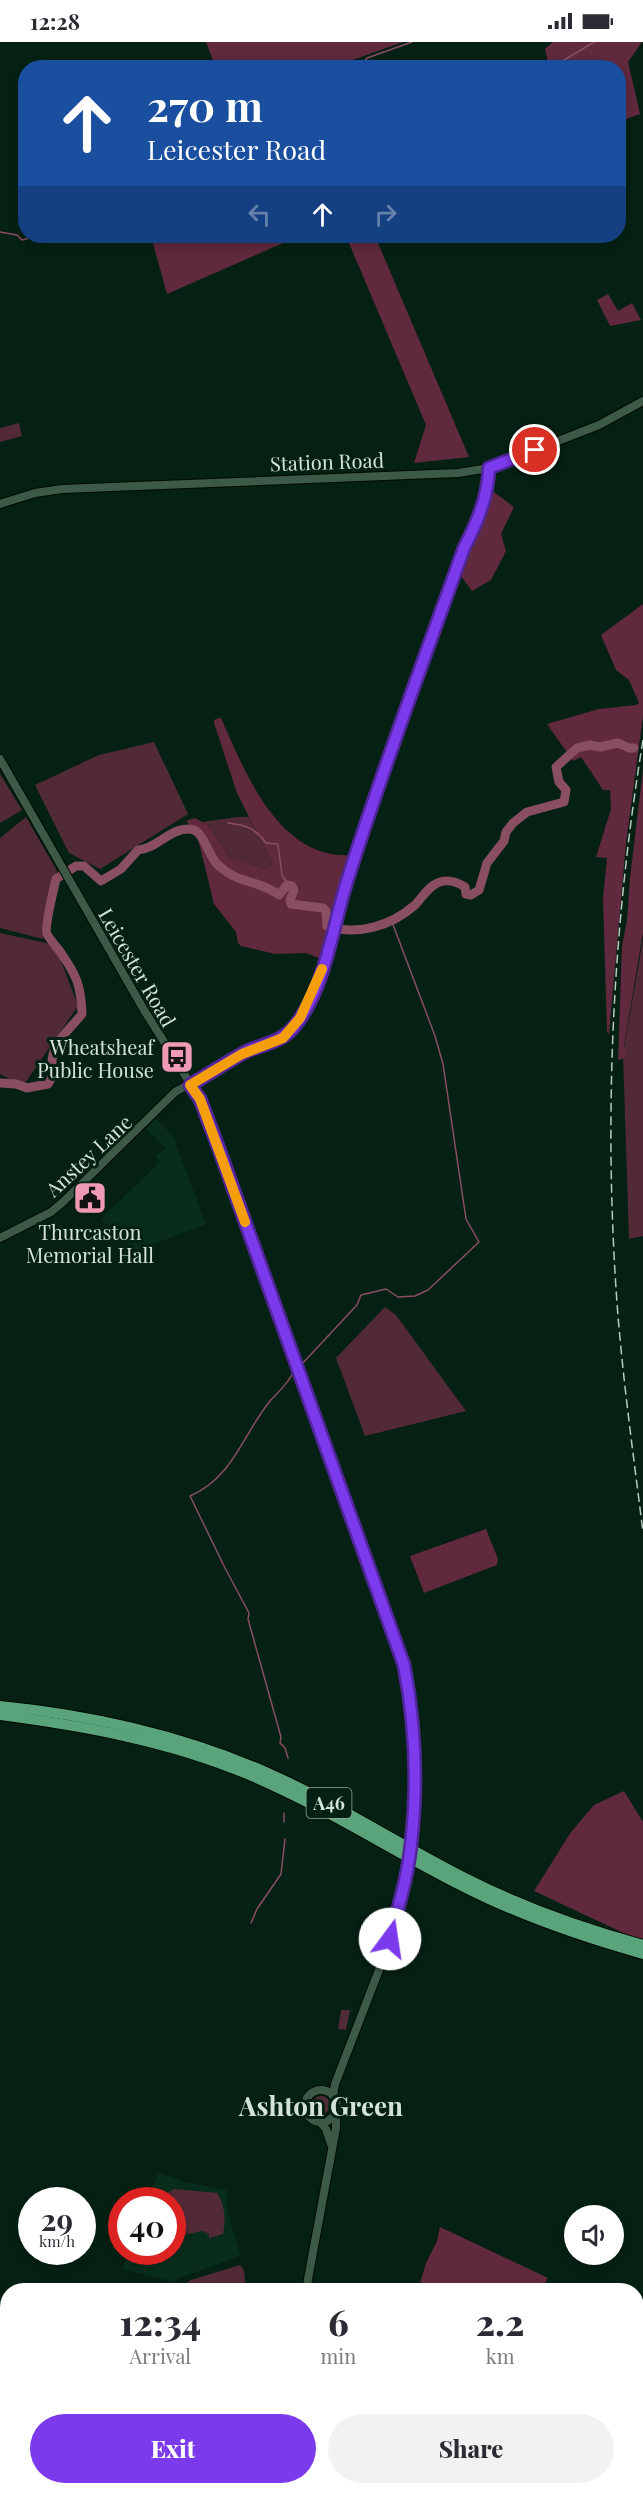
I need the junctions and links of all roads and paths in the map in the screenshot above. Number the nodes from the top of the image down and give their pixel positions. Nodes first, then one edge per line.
1 (643, 401) edge
2 (489, 468) junction
3 (0, 504) edge
4 (0, 759) edge
5 (190, 1085) junction
6 (0, 1238) edge
7 (0, 1706) edge
8 (0, 1715) edge
9 (643, 1945) edge
10 (643, 1954) edge
11 (341, 2068) junction
12 (320, 2090) junction
13 (333, 2096) junction
14 (336, 2110) junction
15 (320, 2122) junction
16 (332, 2148) junction
17 (307, 2283) edge

1 - 2 street, Station Road
2 - 3 street, Station Road
2 - 5 street, Anstey Lane
4 - 5 street, Leicester Road
5 - 6 street, Anstey Lane
5 - 11 street, Leicester Road, bridge
7 - 9 highway, A46
8 - 10 highway, A46
11 - 12 street
11 - 13 street, Leicester Road
12 - 13 street
12 - 15 street
13 - 14 street
14 - 15 street
14 - 16 street
15 - 16 street
16 - 17 street

